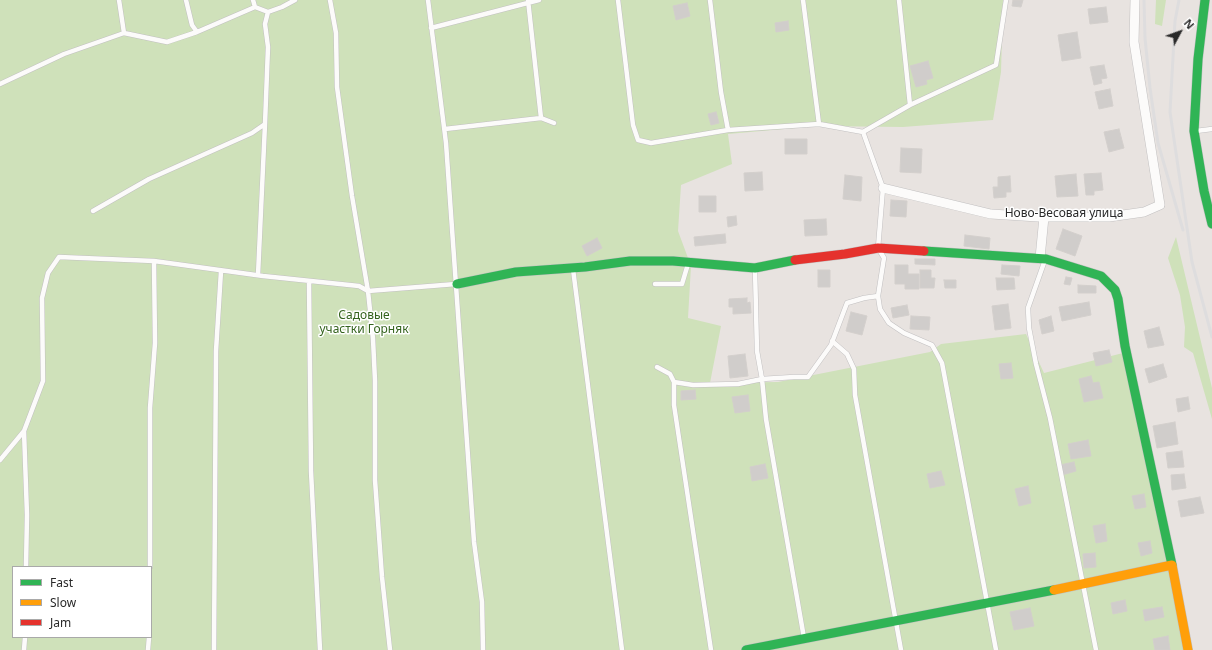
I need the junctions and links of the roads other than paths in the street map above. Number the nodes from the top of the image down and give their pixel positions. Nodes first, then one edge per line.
1 (118, 0) edge
2 (186, 0) edge
3 (253, 0) edge
4 (295, 0) edge
5 (330, 0) edge
6 (428, 0) edge
7 (539, 0) edge
8 (618, 0) edge
9 (710, 0) edge
10 (804, 0) edge
11 (899, 0) edge
12 (1006, 0) edge
13 (1136, 0) edge
14 (1205, 0) edge
15 (528, 1) edge
16 (255, 7) junction
17 (268, 12) junction
18 (431, 28) junction
19 (197, 32) junction
20 (124, 33) junction
21 (0, 84) edge
22 (910, 105) junction
23 (542, 118) junction
24 (554, 123) dead end
25 (265, 124) junction
26 (819, 124) junction
27 (445, 129) junction
28 (1212, 129) edge
29 (728, 130) junction
30 (1194, 131) junction
31 (864, 132) junction
32 (883, 188) junction
33 (93, 210) dead end
34 (1044, 217) junction
35 (1212, 224) edge
36 (878, 248) junction
37 (1043, 259) junction
38 (154, 261) junction
39 (688, 262) junction
40 (573, 268) junction
41 (755, 268) junction
42 (221, 271) junction
43 (258, 276) junction
44 (309, 281) junction
45 (457, 284) junction
46 (655, 284) dead end
47 (368, 291) junction
48 (878, 296) junction
49 (832, 340) junction
50 (658, 367) dead end
51 (762, 379) junction
52 (674, 382) junction
53 (24, 431) junction
54 (0, 460) edge
55 (1172, 565) junction
56 (26, 566) edge
57 (150, 566) edge
58 (1082, 585) junction
59 (987, 603) junction
60 (896, 621) junction
61 (25, 638) edge
62 (149, 638) edge
63 (804, 638) junction
64 (24, 650) edge
65 (148, 650) edge
66 (214, 650) edge
67 (320, 650) edge
68 (390, 650) edge
69 (483, 650) edge
70 (622, 650) edge
71 (711, 650) edge
72 (746, 650) edge
73 (901, 650) edge
74 (996, 650) edge
75 (1096, 650) edge
76 (1188, 650) edge

1 - 20 lane
2 - 19 lane
3 - 16 lane
4 - 17 lane
5 - 47 lane
6 - 18 lane
7 - 15 lane
8 - 29 lane
9 - 29 lane
10 - 26 lane
11 - 22 lane
12 - 22 lane
13 - 34 street, Ново-Весовая улица
14 - 30 street
15 - 18 lane
15 - 23 lane
16 - 17 lane
16 - 19 lane
17 - 25 lane
18 - 27 lane
19 - 20 lane
20 - 21 lane
22 - 31 lane
23 - 24 lane
23 - 27 lane
25 - 33 lane
25 - 43 lane
26 - 29 lane
26 - 31 lane
27 - 45 lane
28 - 30 lane
30 - 35 street
31 - 32 lane
32 - 34 street, Ново-Весовая улица
32 - 36 lane
34 - 37 street
36 - 37 street
36 - 41 street
36 - 48 lane
37 - 55 street
37 - 58 lane
38 - 42 lane
38 - 53 lane
38 - 57 lane
39 - 40 street
39 - 41 street
39 - 46 lane
40 - 45 street
40 - 70 lane
41 - 51 lane
42 - 43 lane
42 - 66 lane
43 - 44 lane
44 - 47 lane
44 - 67 lane
45 - 47 lane
45 - 69 lane
47 - 68 lane
48 - 49 lane
48 - 59 lane
49 - 51 lane
49 - 60 lane
50 - 52 lane
51 - 52 lane
51 - 63 lane
52 - 71 lane
53 - 54 lane
53 - 56 lane
55 - 58 street
55 - 76 street
58 - 59 street
58 - 75 lane
59 - 60 street
59 - 74 lane
60 - 63 street
60 - 73 lane
61 - 64 lane
62 - 65 lane
63 - 72 street

